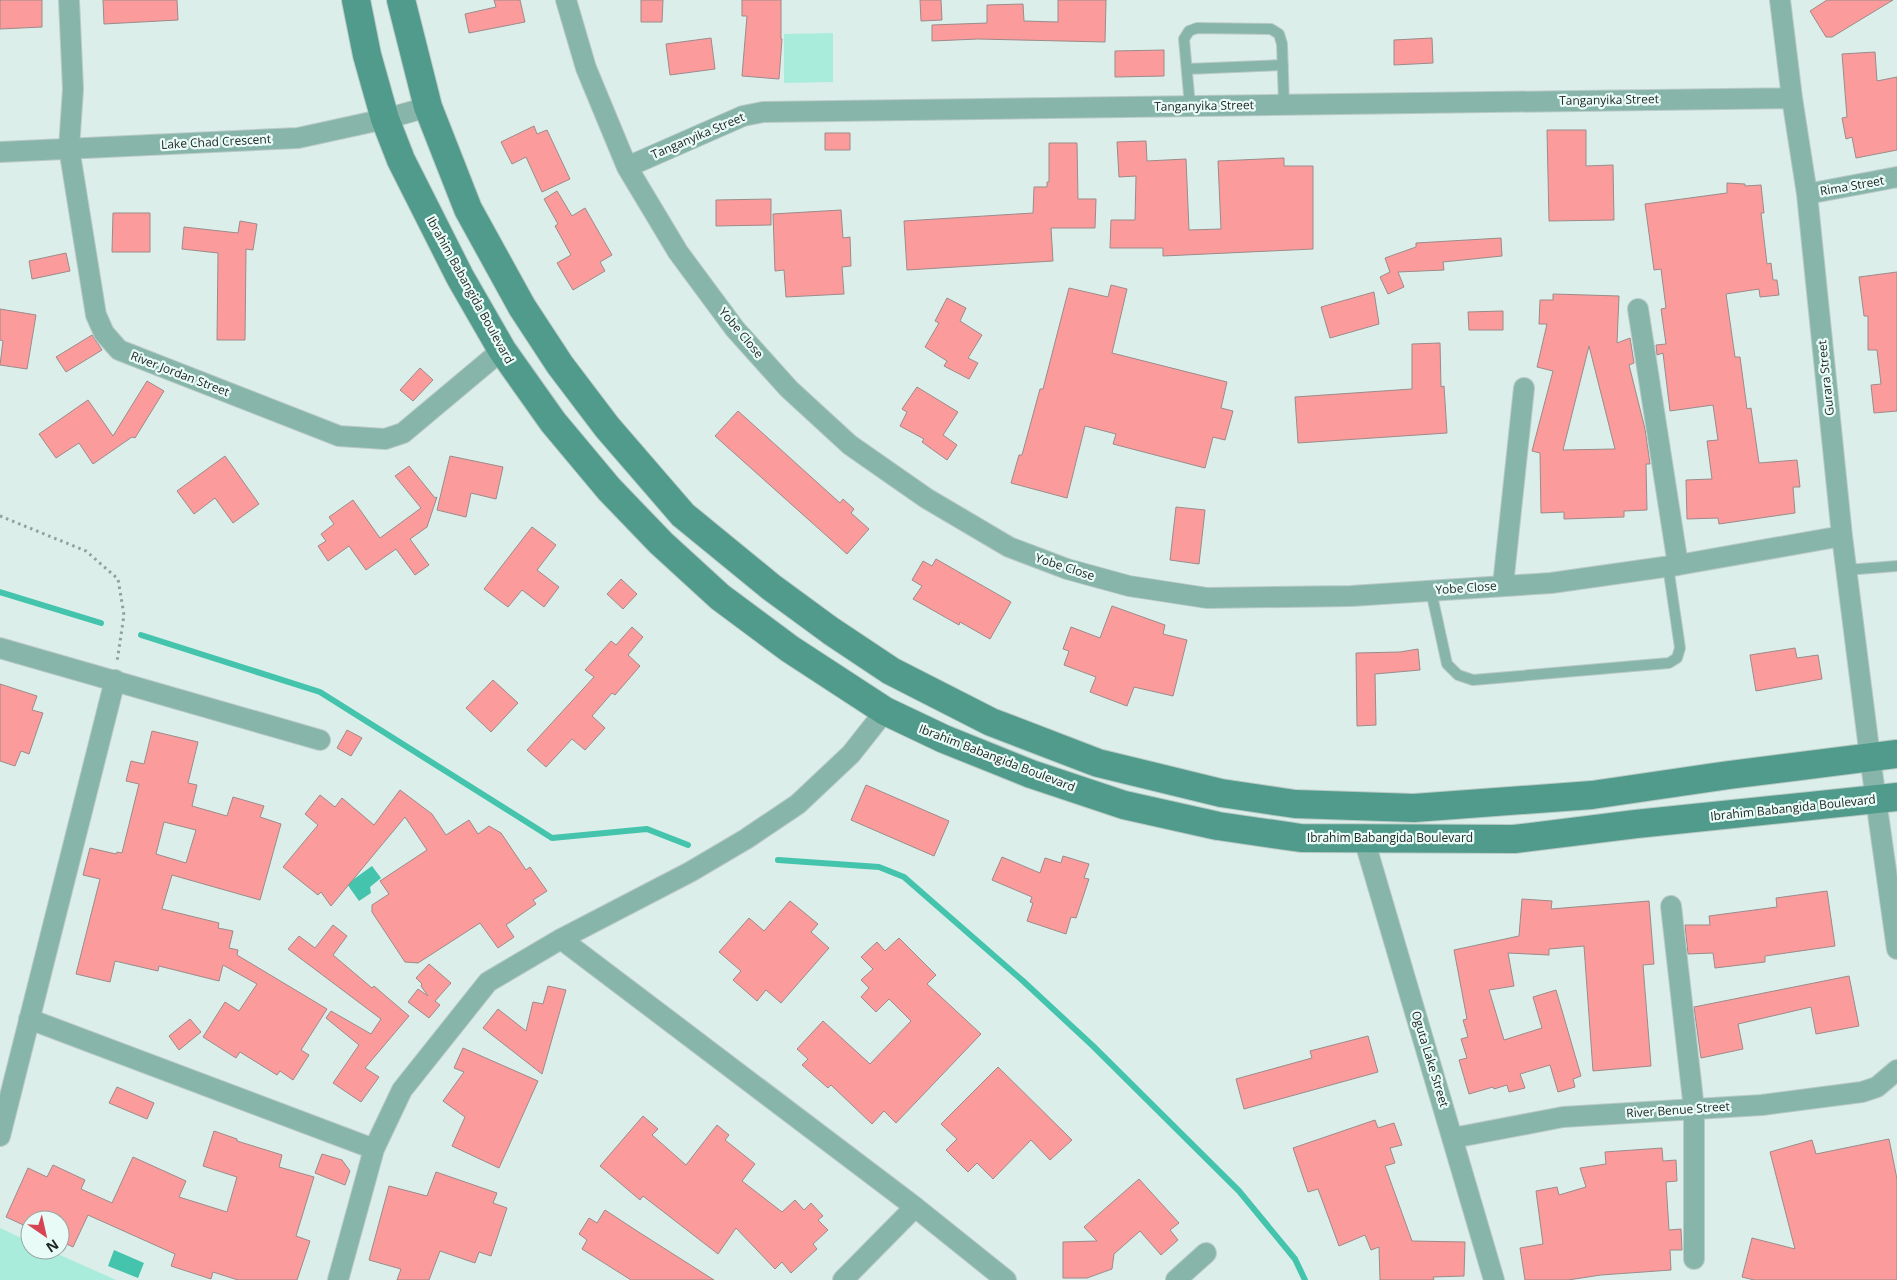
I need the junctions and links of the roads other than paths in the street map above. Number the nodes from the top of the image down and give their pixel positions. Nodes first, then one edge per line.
1 (69, 0) edge
2 (356, 0) edge
3 (401, 0) edge
4 (566, 0) edge
5 (1780, 0) edge
6 (1282, 65) junction
7 (1187, 69) junction
8 (1792, 98) junction
9 (1284, 104) junction
10 (1190, 106) junction
11 (428, 107) junction
12 (385, 119) junction
13 (69, 148) junction
14 (0, 152) edge
15 (626, 167) junction
16 (1897, 177) edge
17 (1807, 194) junction
18 (1638, 309) dead end
19 (502, 350) junction
20 (1524, 388) dead end
21 (1842, 536) junction
22 (1673, 565) junction
23 (1897, 566) edge
24 (1846, 570) junction
25 (1503, 585) junction
26 (1430, 590) junction
27 (0, 648) edge
28 (115, 680) junction
29 (884, 711) junction
30 (320, 740) dead end
31 (1897, 754) edge
32 (1870, 757) junction
33 (1886, 798) edge
34 (1364, 839) junction
35 (1671, 906) dead end
36 (561, 939) junction
37 (1897, 949) edge
38 (28, 1019) junction
39 (1897, 1070) edge
40 (1694, 1109) junction
41 (0, 1136) edge
42 (1453, 1138) junction
43 (374, 1149) junction
44 (915, 1207) junction
45 (1206, 1253) dead end
46 (1694, 1259) dead end
47 (338, 1280) edge
48 (843, 1280) edge
49 (1006, 1280) edge
50 (1176, 1280) edge
51 (1494, 1280) edge

1 - 13 street, River Jordan Street
2 - 12 street, Ibrahim Babangida Boulevard
3 - 11 street
4 - 15 street, Yobe Close
5 - 8 street, Gurara Street
6 - 7 lane
6 - 7 lane
6 - 9 lane
7 - 10 lane
8 - 9 street, Tanganyika Street
8 - 17 street, Gurara Street
9 - 10 street, Tanganyika Street
10 - 15 street, Tanganyika Street
11 - 12 street, Lake Chad Crescent
11 - 32 street
12 - 13 street, Lake Chad Crescent
12 - 19 street, Ibrahim Babangida Boulevard
13 - 14 street, Lake Chad Crescent
13 - 19 street, River Jordan Street
15 - 26 street, Yobe Close
16 - 17 street, Rima Street
17 - 21 street, Gurara Street
18 - 22 street
19 - 29 street, Ibrahim Babangida Boulevard
20 - 25 street
21 - 22 street, Yobe Close
21 - 24 street, Gurara Street
22 - 25 street, Yobe Close
22 - 26 lane
23 - 24 lane
24 - 32 street, Gurara Street
25 - 26 street, Yobe Close
27 - 28 street
28 - 30 street
28 - 38 street
29 - 34 street, Ibrahim Babangida Boulevard
29 - 36 street
31 - 32 street
32 - 33 street, Gurara Street
33 - 34 street, Ibrahim Babangida Boulevard
33 - 37 street
34 - 42 street, Oguta Lake Street
35 - 40 street
36 - 43 street
36 - 44 street
38 - 41 street
38 - 43 street
39 - 40 street, River Benue Street
40 - 42 street, River Benue Street
40 - 46 street
42 - 51 street, Oguta Lake Street
43 - 47 street
44 - 48 street
44 - 49 street
45 - 50 street

